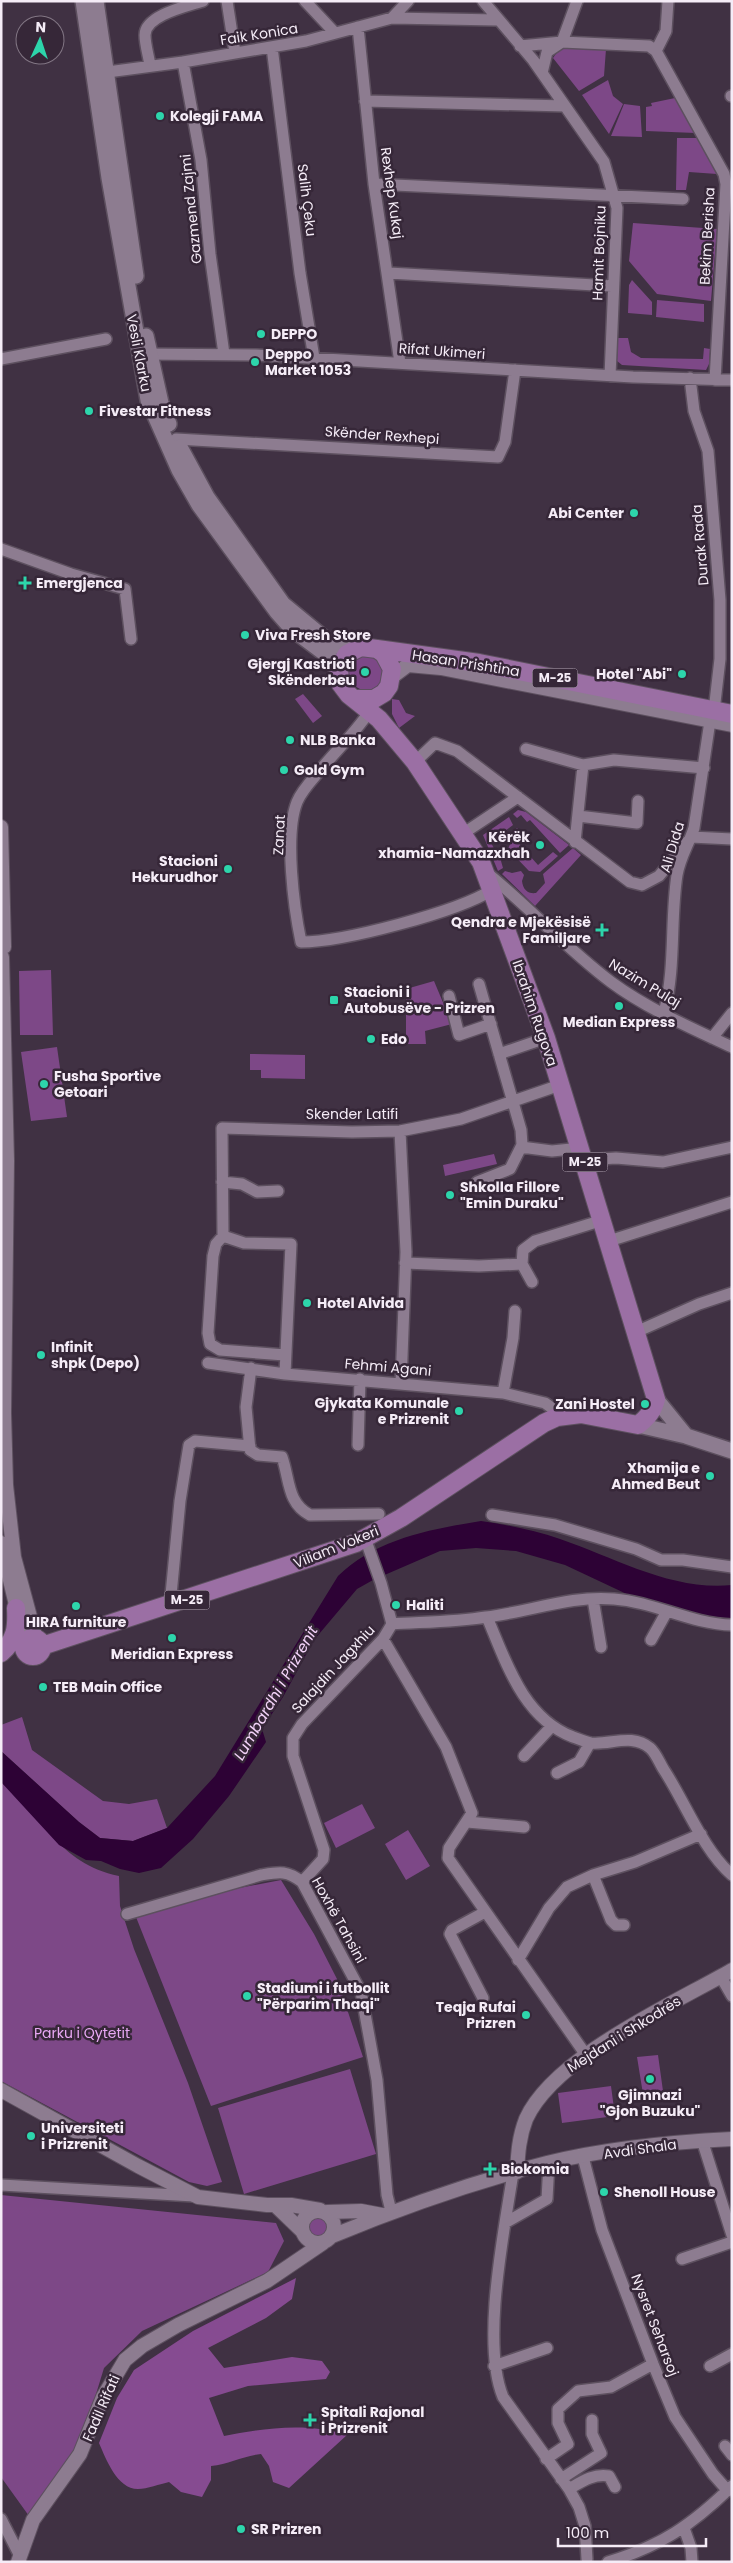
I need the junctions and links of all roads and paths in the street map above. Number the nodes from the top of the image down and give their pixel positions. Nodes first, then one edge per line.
1 (83, 1) edge
2 (96, 1) edge
3 (204, 1) edge
4 (227, 1) edge
5 (305, 1) edge
6 (408, 1) edge
7 (482, 1) edge
8 (577, 1) edge
9 (668, 1) edge
10 (392, 18) junction
11 (497, 20) junction
12 (358, 28) junction
13 (335, 33) junction
14 (562, 42) junction
15 (520, 46) junction
16 (272, 47) junction
17 (656, 51) junction
18 (235, 53) junction
19 (183, 62) junction
20 (150, 66) junction
21 (100, 73) junction
22 (542, 73) junction
23 (365, 101) junction
24 (565, 106) junction
25 (374, 184) junction
26 (615, 197) junction
27 (683, 199) dead end
28 (389, 273) junction
29 (612, 286) junction
30 (719, 287) junction
31 (732, 287) edge
32 (106, 339) dead end
33 (144, 353) junction
34 (224, 354) junction
35 (314, 358) junction
36 (1, 359) edge
37 (400, 363) junction
38 (514, 370) junction
39 (610, 376) junction
40 (690, 378) junction
41 (715, 380) junction
42 (732, 380) edge
43 (176, 439) junction
44 (1, 549) edge
45 (726, 600) edge
46 (131, 639) dead end
47 (726, 648) edge
48 (354, 649) junction
49 (377, 649) junction
50 (338, 675) junction
51 (392, 677) junction
52 (375, 704) junction
53 (732, 714) edge
54 (712, 716) junction
55 (732, 725) edge
56 (526, 749) dead end
57 (415, 762) junction
58 (583, 765) junction
59 (704, 768) junction
60 (518, 797) junction
61 (638, 801) dead end
62 (578, 816) junction
63 (1, 827) edge
64 (464, 833) junction
65 (732, 839) edge
66 (689, 840) junction
67 (575, 842) junction
68 (485, 870) junction
69 (651, 881) junction
70 (675, 889) junction
71 (492, 890) junction
72 (2, 951) edge
73 (479, 984) dead end
74 (449, 996) dead end
75 (664, 1013) junction
76 (732, 1014) edge
77 (490, 1024) junction
78 (546, 1038) junction
79 (712, 1038) junction
80 (732, 1047) edge
81 (499, 1054) junction
82 (560, 1085) junction
83 (513, 1101) junction
84 (400, 1131) junction
85 (521, 1147) junction
86 (732, 1147) edge
87 (583, 1154) junction
88 (222, 1182) junction
89 (477, 1182) dead end
90 (278, 1191) dead end
91 (732, 1202) edge
92 (603, 1220) junction
93 (223, 1236) junction
94 (608, 1241) junction
95 (405, 1263) junction
96 (522, 1264) junction
97 (532, 1282) dead end
98 (732, 1293) edge
99 (515, 1311) dead end
100 (636, 1332) junction
101 (3, 1334) edge
102 (285, 1355) junction
103 (208, 1363) dead end
104 (251, 1368) junction
105 (285, 1374) junction
106 (360, 1379) junction
107 (402, 1382) junction
108 (503, 1393) junction
109 (656, 1399) junction
110 (557, 1417) junction
111 (638, 1425) junction
112 (686, 1436) junction
113 (358, 1445) dead end
114 (250, 1446) junction
115 (732, 1450) edge
116 (379, 1514) dead end
117 (492, 1515) dead end
118 (1, 1543) edge
119 (367, 1543) junction
120 (732, 1566) edge
121 (593, 1599) junction
122 (170, 1605) junction
123 (16, 1608) junction
124 (666, 1613) junction
125 (487, 1617) junction
126 (392, 1624) junction
127 (732, 1625) edge
128 (383, 1640) junction
129 (652, 1640) dead end
130 (31, 1646) junction
131 (601, 1647) dead end
132 (1, 1654) edge
133 (1, 1664) edge
134 (552, 1726) junction
135 (590, 1743) junction
136 (524, 1756) dead end
137 (557, 1773) dead end
138 (467, 1822) junction
139 (524, 1827) dead end
140 (702, 1834) junction
141 (593, 1875) junction
142 (732, 1875) edge
143 (302, 1882) junction
144 (485, 1912) junction
145 (127, 1914) dead end
146 (624, 1925) dead end
147 (518, 1960) junction
148 (726, 1974) edge
149 (732, 1996) edge
150 (483, 1998) dead end
151 (586, 2055) junction
152 (1, 2090) edge
153 (732, 2139) edge
154 (702, 2140) junction
155 (583, 2157) junction
156 (549, 2163) junction
157 (515, 2173) junction
158 (1, 2185) edge
159 (198, 2197) junction
160 (276, 2206) junction
161 (323, 2211) junction
162 (387, 2213) junction
163 (505, 2223) junction
164 (303, 2232) junction
165 (732, 2235) edge
166 (328, 2240) junction
167 (732, 2242) edge
168 (682, 2260) dead end
169 (288, 2266) junction
170 (547, 2348) dead end
171 (732, 2354) edge
172 (652, 2364) junction
173 (494, 2366) junction
174 (710, 2366) dead end
175 (592, 2420) dead end
176 (546, 2458) junction
177 (561, 2479) junction
178 (615, 2487) dead end
179 (569, 2489) junction
180 (730, 2489) edge
181 (1, 2519) edge
182 (684, 2528) junction
183 (13, 2542) junction
184 (1, 2546) edge
185 (19, 2559) edge
186 (589, 2561) edge
187 (608, 2562) edge
188 (692, 2562) edge

1 - 21 main road, Vesli Klarku
2 - 21 main road, Vesli Klarku
3 - 20 street
4 - 18 street
5 - 13 street
6 - 10 street
7 - 11 street, Hamit Bojniku
8 - 14 street
9 - 17 street
10 - 11 street
10 - 12 street, Faik Konica
11 - 15 street, Hamit Bojniku
12 - 13 street, Faik Konica
12 - 23 street, Rexhep Kukaj
13 - 16 street, Faik Konica
14 - 15 street
14 - 17 street
14 - 22 street
15 - 22 street, Hamit Bojniku
16 - 18 street, Faik Konica
16 - 35 street, Salih Çeku
17 - 30 street, Bekim Berisha
18 - 19 street, Faik Konica
19 - 20 street, Faik Konica
19 - 34 street, Gazmend Zajmi
20 - 21 street, Faik Konica
21 - 33 main road, Vesli Klarku
22 - 24 street, Hamit Bojniku
23 - 24 street
23 - 25 street, Rexhep Kukaj
24 - 26 street, Hamit Bojniku
25 - 26 street
25 - 28 street, Rexhep Kukaj
26 - 27 street
26 - 29 street, Hamit Bojniku
28 - 29 street
28 - 37 street, Rexhep Kukaj
29 - 39 street, Hamit Bojniku
30 - 31 street
30 - 41 street, Bekim Berisha
32 - 36 street
33 - 34 street, Rifat Ukimeri
33 - 43 main road, Vesli Klarku
33 - 50 main road, Vesli Klarku
34 - 35 street, Rifat Ukimeri
35 - 37 street, Rifat Ukimeri
37 - 38 street, Rifat Ukimeri
38 - 39 street, Rifat Ukimeri
38 - 43 street, Skënder Rexhepi
39 - 40 street, Rifat Ukimeri
40 - 41 street, Rifat Ukimeri
40 - 45 street, Durak Rada
41 - 42 street, Rifat Ukimeri
43 - 48 main road, Vesli Klarku
44 - 46 street
45 - 47 street, Durak Rada
47 - 54 street, Durak Rada
48 - 49 main road, M-25
48 - 50 main road
49 - 51 main road
49 - 54 main road, Hasan Prishtina / M-25
50 - 52 main road
51 - 52 main road
51 - 54 street, Hasan Prishtina
52 - 57 main road, Ibrahim Rugova / M-25
52 - 71 street, Zanat
53 - 54 main road, Hasan Prishtina / M-25
54 - 55 street, Hasan Prishtina
54 - 59 street, Ali Dida
56 - 58 street
57 - 60 street
57 - 64 main road, Ibrahim Rugova / M-25
58 - 59 street
58 - 62 street
59 - 66 street, Ali Dida
60 - 64 street
60 - 67 street
61 - 62 street
62 - 67 street
63 - 72 street
64 - 68 main road, Ibrahim Rugova / M-25
65 - 66 street
66 - 69 street
66 - 70 street, Ali Dida
67 - 69 street
68 - 71 main road, Ibrahim Rugova / M-25
68 - 75 street, Nazim Pulaj
69 - 70 street
70 - 75 street, Ali Dida
71 - 78 main road, Ibrahim Rugova / M-25
72 - 101 street
73 - 77 street
74 - 77 street
75 - 79 street, Nazim Pulaj
76 - 79 street
77 - 81 street
78 - 81 street
78 - 82 main road, Ibrahim Rugova / M-25
79 - 80 street, Nazim Pulaj
81 - 83 street
82 - 83 street, Skender Latifi
82 - 87 main road, Ibrahim Rugova / M-25
83 - 84 street, Skender Latifi
83 - 85 street
84 - 88 street, Skender Latifi
84 - 95 street
85 - 87 street
85 - 89 street
86 - 87 street
87 - 92 main road, Ibrahim Rugova / M-25
88 - 90 street
88 - 93 street, Skender Latifi
91 - 94 street
92 - 94 main road, Ibrahim Rugova / M-25
92 - 96 street
93 - 102 street
93 - 102 street
94 - 100 main road, Ibrahim Rugova / M-25
95 - 96 street
95 - 107 street
96 - 97 street
98 - 100 street
99 - 108 street
100 - 109 main road, Ibrahim Rugova / M-25
101 - 130 street
102 - 105 street
103 - 104 street, Fehmi Agani
104 - 105 street, Fehmi Agani
104 - 114 street
105 - 106 street, Fehmi Agani
106 - 107 street, Fehmi Agani
106 - 113 street
107 - 108 street, Fehmi Agani
108 - 110 street, Fehmi Agani
109 - 111 main road
109 - 112 main road, Ibrahim Rugova
110 - 111 main road, Viliam Vokeri / M-25
110 - 119 main road, Viliam Vokeri / M-25
111 - 112 main road, Viliam Vokeri
112 - 115 main road, Viliam Vokeri
114 - 116 street
114 - 122 street
117 - 120 street
118 - 123 street
119 - 122 main road, Viliam Vokeri / M-25
119 - 126 street, Salajdin Jagxhiu
121 - 124 street
121 - 125 street
121 - 131 street
122 - 130 main road, Viliam Vokeri / M-25
123 - 130 street
123 - 132 main road
124 - 127 street
124 - 129 street
125 - 126 street
125 - 134 street
126 - 128 street, Salajdin Jagxhiu
128 - 138 street
128 - 143 street, Salajdin Jagxhiu
130 - 132 main road, Viliam Vokeri / M-25
130 - 133 main road, Viliam Vokeri / M-25
134 - 135 street
134 - 136 street
135 - 137 street
135 - 140 street
138 - 139 street
138 - 144 street
140 - 141 street
140 - 142 street
141 - 146 street
141 - 147 street
143 - 145 street, Hoxhë Tahsini
143 - 162 street, Hoxhë Tahsini
144 - 147 street
144 - 150 street
147 - 151 street
148 - 149 street
148 - 151 street, Mejdani i Shkodrës
151 - 157 street, Mejdani i Shkodrës
152 - 159 street
153 - 154 street, Avdi Shala
154 - 155 street, Avdi Shala
154 - 165 street
155 - 156 street, Avdi Shala
155 - 172 street, Nysret Seharsoj
156 - 157 street, Avdi Shala
156 - 163 street
157 - 162 street, Avdi Shala
157 - 163 street
158 - 159 street
159 - 160 street
160 - 161 street
160 - 164 street
161 - 162 street
161 - 164 street
161 - 166 street
162 - 166 street, Fadil Rifati
163 - 173 street
164 - 166 street
164 - 169 street
166 - 169 street, Fadil Rifati
167 - 168 street
169 - 185 street, Fadil Rifati
170 - 173 street
171 - 174 street
172 - 176 street
172 - 180 street, Nysret Seharsoj
173 - 176 street
175 - 177 street
176 - 177 street
177 - 179 street
178 - 179 street
179 - 186 street
180 - 182 street
181 - 183 street
182 - 187 street
182 - 188 street
183 - 184 street
183 - 185 street

